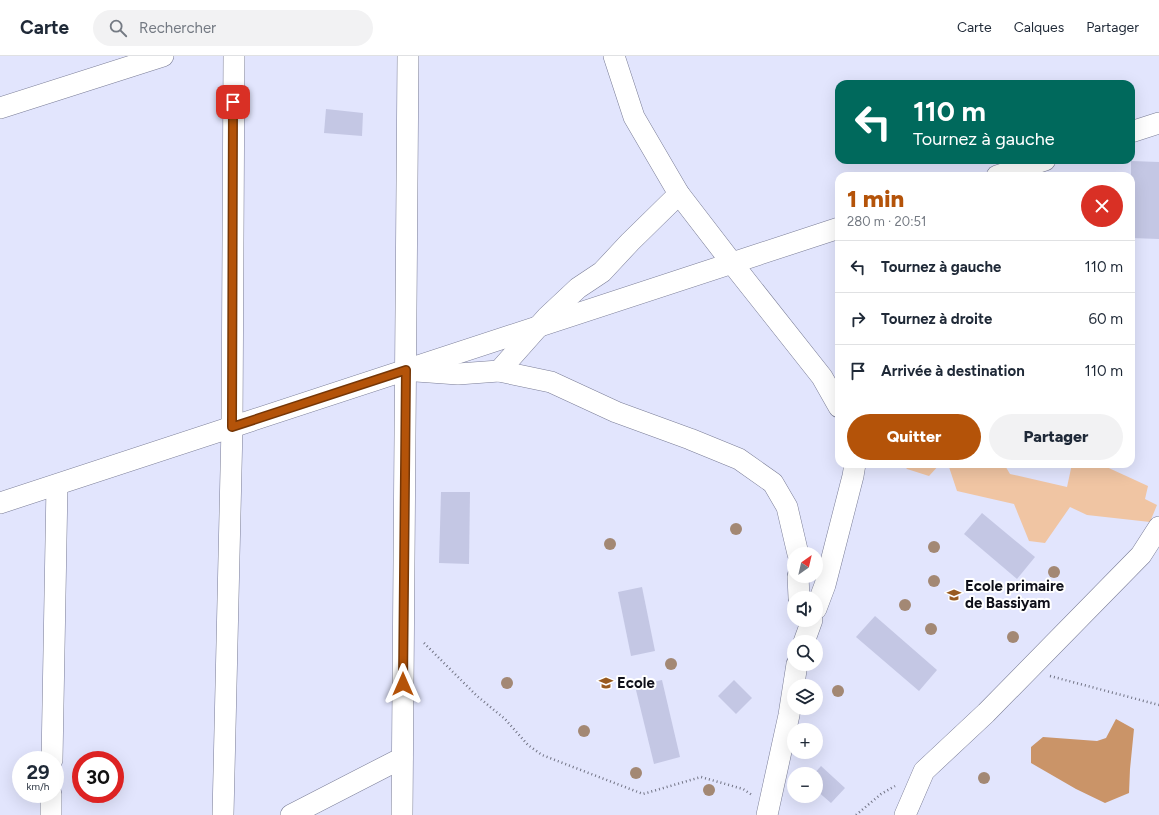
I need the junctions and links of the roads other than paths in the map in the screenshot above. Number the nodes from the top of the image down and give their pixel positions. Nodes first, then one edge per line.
1 (163, 56) edge
2 (234, 56) edge
3 (408, 56) edge
4 (614, 56) edge
5 (0, 108) edge
6 (1159, 123) edge
7 (1135, 131) edge
8 (1034, 164) edge
9 (1009, 172) edge
10 (679, 194) junction
11 (835, 229) edge
12 (732, 263) junction
13 (539, 326) junction
14 (406, 370) junction
15 (499, 372) junction
16 (835, 401) edge
17 (232, 427) junction
18 (854, 468) edge
19 (57, 485) junction
20 (0, 503) edge
21 (1159, 527) edge
22 (796, 547) edge
23 (823, 591) edge
24 (797, 671) edge
25 (52, 751) edge
26 (402, 758) junction
27 (51, 803) edge
28 (768, 810) edge
29 (51, 815) edge
30 (223, 815) edge
31 (290, 815) edge
32 (402, 815) edge
33 (906, 815) edge

1 - 5 street
2 - 17 street
3 - 14 street
4 - 10 street
6 - 7 street
8 - 9 street
10 - 12 street
10 - 13 street
11 - 12 street
12 - 13 street
12 - 16 street
13 - 14 street
13 - 15 street
14 - 15 street
14 - 17 street
14 - 26 street
15 - 22 street
17 - 19 street
17 - 30 street
18 - 23 street
19 - 20 street
19 - 25 street
21 - 33 street
24 - 28 street
26 - 31 street
26 - 32 street
27 - 29 street

